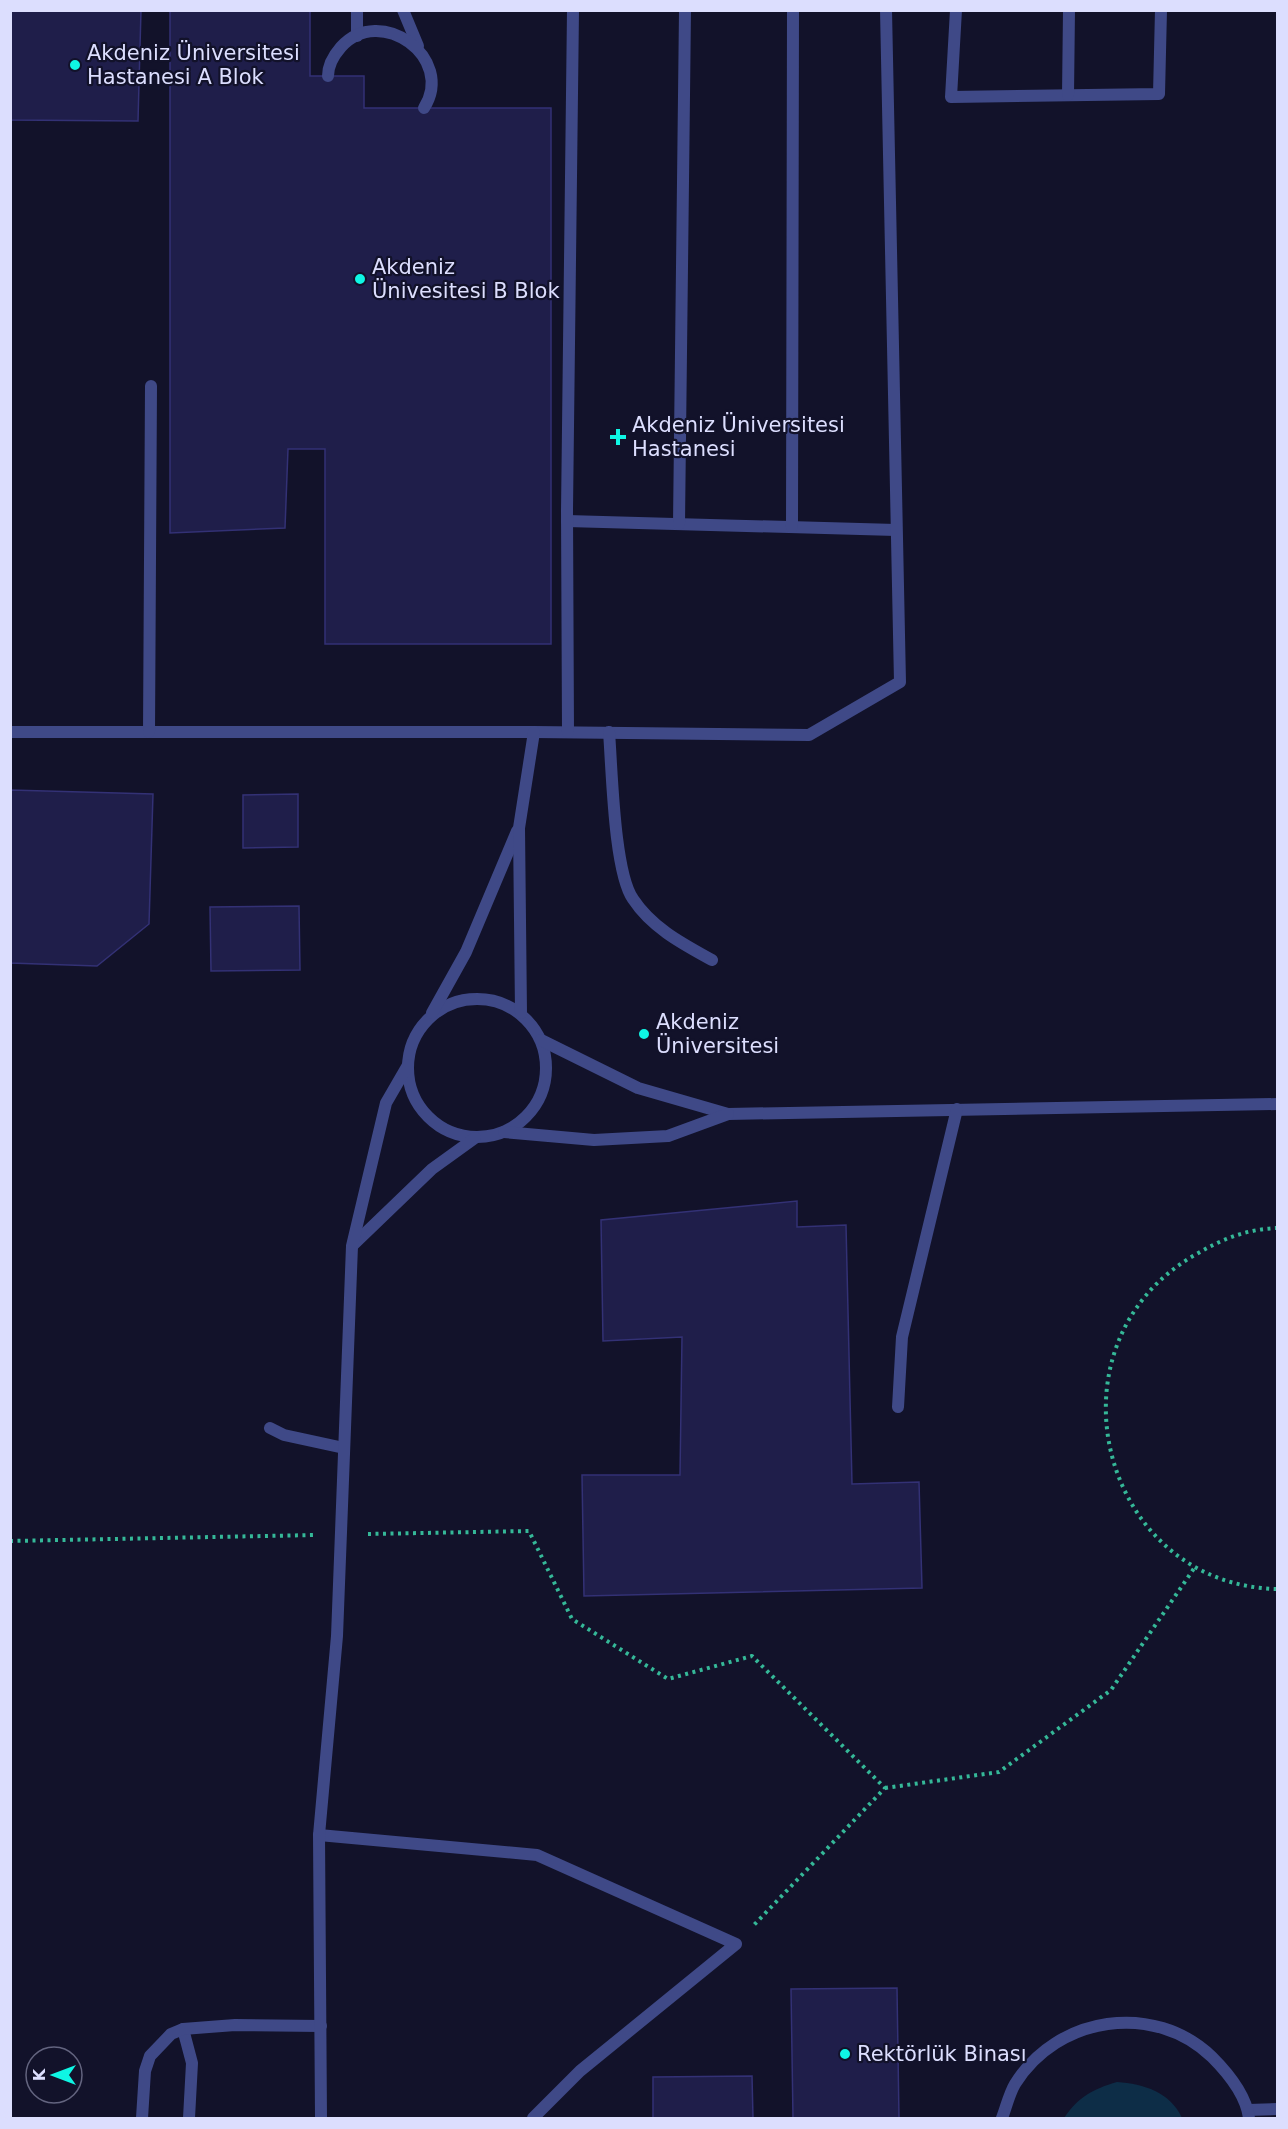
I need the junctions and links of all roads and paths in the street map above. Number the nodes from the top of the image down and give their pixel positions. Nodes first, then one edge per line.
1 (357, 10) edge
2 (403, 10) edge
3 (573, 10) edge
4 (685, 10) edge
5 (793, 10) edge
6 (885, 10) edge
7 (956, 10) edge
8 (1069, 10) edge
9 (1161, 10) edge
10 (357, 36) junction
11 (421, 52) junction
12 (328, 76) dead end
13 (1068, 95) junction
14 (424, 108) dead end
15 (151, 386) dead end
16 (567, 521) junction
17 (679, 524) junction
18 (792, 527) junction
19 (897, 530) junction
20 (10, 732) edge
21 (149, 732) junction
22 (534, 732) junction
23 (568, 732) junction
24 (609, 732) junction
25 (519, 828) junction
26 (712, 960) dead end
27 (521, 1013) junction
28 (430, 1016) junction
29 (542, 1040) junction
30 (408, 1065) junction
31 (1278, 1104) edge
32 (957, 1109) junction
33 (728, 1114) junction
34 (504, 1132) junction
35 (475, 1138) junction
36 (1278, 1228) edge
37 (352, 1246) junction
38 (898, 1407) dead end
39 (270, 1428) dead end
40 (344, 1448) junction
41 (340, 1534) junction
42 (10, 1541) edge
43 (1195, 1567) junction
44 (1278, 1589) edge
45 (885, 1788) junction
46 (319, 1835) junction
47 (736, 1944) junction
48 (321, 2026) junction
49 (183, 2029) junction
50 (1278, 2109) edge
51 (1248, 2114) edge
52 (142, 2118) edge
53 (189, 2118) edge
54 (321, 2118) edge
55 (533, 2118) edge
56 (1002, 2118) edge

1 - 10 lane
2 - 11 lane
3 - 16 lane
4 - 17 lane
5 - 18 lane
6 - 19 lane
7 - 13 lane
8 - 13 lane
9 - 13 lane
10 - 11 lane
10 - 12 lane
11 - 14 lane
15 - 21 lane
16 - 17 lane
16 - 23 lane
17 - 18 lane
18 - 19 lane
19 - 24 lane
20 - 21 lane
21 - 22 lane
22 - 23 lane
22 - 25 lane
23 - 24 lane
24 - 26 lane
25 - 27 lane
25 - 28 lane
27 - 28 lane
27 - 29 lane
28 - 30 lane
29 - 33 lane
29 - 34 lane
30 - 35 lane
30 - 37 lane
31 - 32 lane
32 - 33 lane
32 - 38 lane
33 - 34 lane
34 - 35 lane
35 - 37 lane
36 - 43 path
37 - 40 lane
39 - 40 lane
40 - 41 lane
41 - 42 path
41 - 45 path
41 - 46 lane
43 - 44 path
43 - 45 path
45 - 47 path
46 - 47 lane
46 - 48 lane
47 - 55 lane
48 - 49 lane
48 - 54 lane
49 - 52 lane
49 - 53 lane
50 - 51 lane
51 - 56 lane

